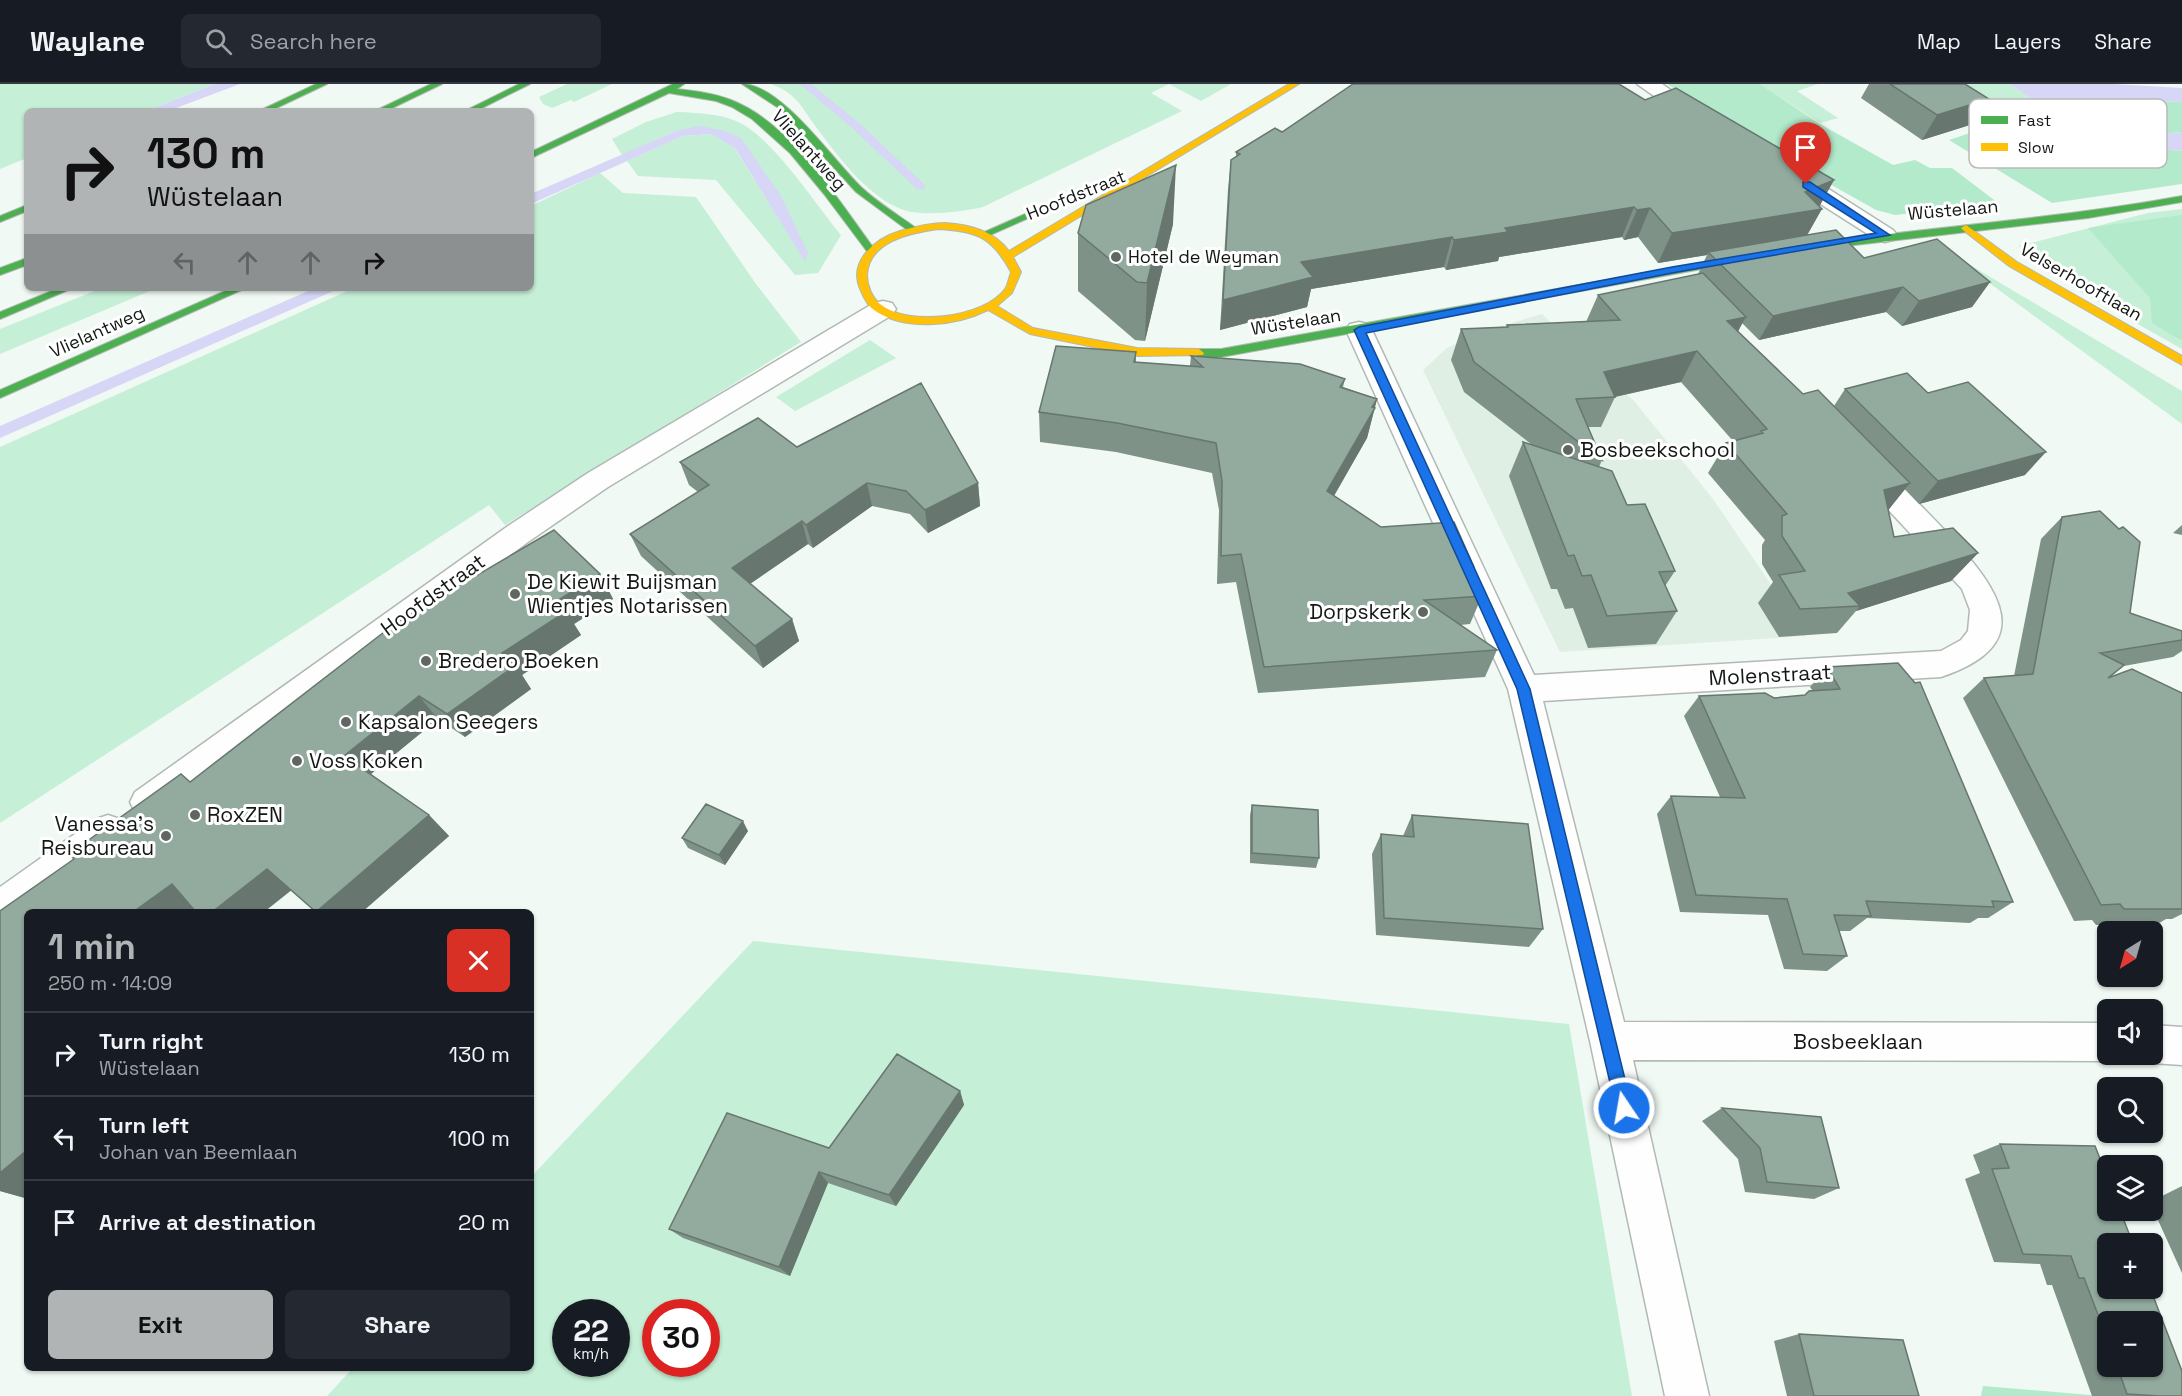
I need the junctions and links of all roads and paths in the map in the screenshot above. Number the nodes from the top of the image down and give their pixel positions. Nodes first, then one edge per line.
1 (323, 84) edge
2 (425, 84) edge
3 (438, 84) edge
4 (526, 84) edge
5 (747, 84) edge
6 (1296, 84) edge
7 (1648, 84) edge
8 (674, 87) edge
9 (396, 104) junction
10 (269, 108) edge
11 (386, 108) edge
12 (475, 108) edge
13 (1717, 128) edge
14 (534, 154) edge
15 (1767, 159) edge
16 (1168, 160) junction
17 (2182, 199) edge
18 (24, 209) edge
19 (0, 219) edge
20 (1966, 228) junction
21 (913, 230) junction
22 (985, 234) junction
23 (1885, 235) junction
24 (1791, 250) edge
25 (872, 252) junction
26 (1010, 255) junction
27 (1755, 256) edge
28 (24, 262) edge
29 (1672, 270) junction
30 (0, 272) edge
31 (61, 291) edge
32 (234, 291) edge
33 (1698, 296) edge
34 (990, 306) junction
35 (883, 309) junction
36 (0, 316) edge
37 (1359, 330) junction
38 (2182, 361) edge
39 (0, 394) edge
40 (1848, 450) edge
41 (1524, 689) junction
42 (0, 909) edge
43 (1609, 1041) junction
44 (2097, 1042) edge
45 (2163, 1045) edge
46 (2182, 1046) edge
47 (1687, 1396) edge

1 - 10 main road
2 - 9 main road
3 - 9 main road
4 - 12 main road
5 - 21 main road, Vlielantweg
6 - 16 main road, Hoofdstraat
7 - 13 street
8 - 14 main road, Vlielantweg
8 - 25 main road, Vlielantweg
9 - 11 main road
15 - 23 street
16 - 22 main road, Hoofdstraat
16 - 26 main road, Hoofdstraat
17 - 20 main road, Wüstelaan
18 - 19 main road
20 - 23 main road, Wüstelaan
20 - 38 main road, Velserhooftlaan
21 - 22 main road
21 - 25 main road
22 - 26 main road
23 - 24 main road, Wüstelaan
25 - 35 main road
26 - 34 main road
27 - 29 main road, Wüstelaan
28 - 30 main road
29 - 33 street
29 - 37 main road, Wüstelaan
31 - 36 main road
32 - 39 main road, Vlielantweg
34 - 35 main road
34 - 37 main road, Wüstelaan
35 - 42 street, Hoofdstraat
37 - 41 street
40 - 41 street, Molenstraat
41 - 43 street
43 - 44 street, Bosbeeklaan
43 - 47 street
45 - 46 street

